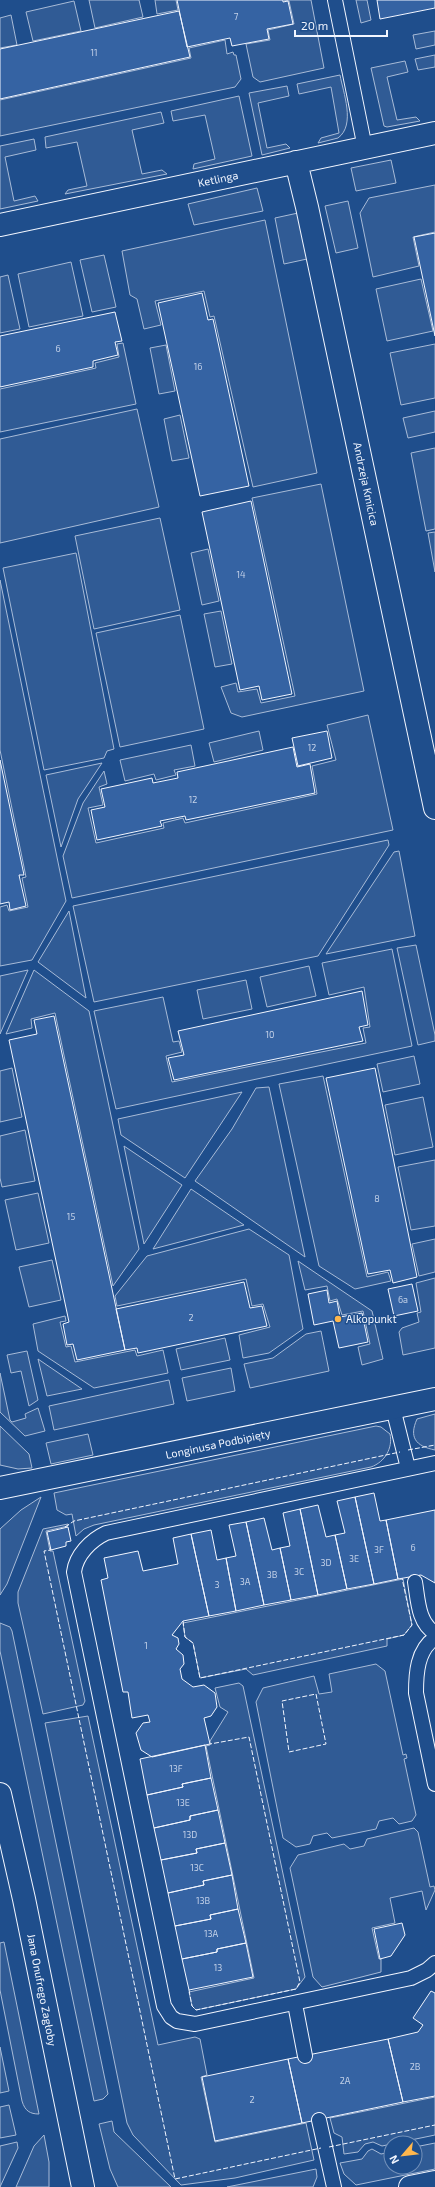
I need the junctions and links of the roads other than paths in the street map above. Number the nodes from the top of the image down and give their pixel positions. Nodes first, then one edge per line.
1 (335, 0) edge
2 (435, 133) edge
3 (365, 148) junction
4 (296, 162) junction
5 (0, 225) edge
6 (435, 808) edge
7 (435, 1399) edge
8 (393, 1408) junction
9 (435, 1463) edge
10 (408, 1468) junction
11 (0, 1488) edge
12 (415, 1582) dead end
13 (435, 1633) edge
14 (435, 1638) edge
15 (435, 1784) edge
16 (0, 1794) edge
17 (435, 1963) edge
18 (295, 2004) junction
19 (305, 2056) dead end
20 (319, 2120) dead end
21 (435, 2182) edge
22 (83, 2187) edge
23 (334, 2187) edge
24 (410, 2187) edge

1 - 3 lane
2 - 3 street, Ketlinga
3 - 4 street, Ketlinga
4 - 5 street, Ketlinga
4 - 6 street, Andrzeja Kmicica
7 - 8 street, Longinusa Podbipięty
8 - 10 lane
8 - 11 street, Longinusa Podbipięty
9 - 10 lane
10 - 18 lane
12 - 13 lane
14 - 15 lane
16 - 22 street, Jana Onufrego Zagłoby
17 - 18 lane
18 - 19 lane
20 - 23 lane
21 - 24 street

